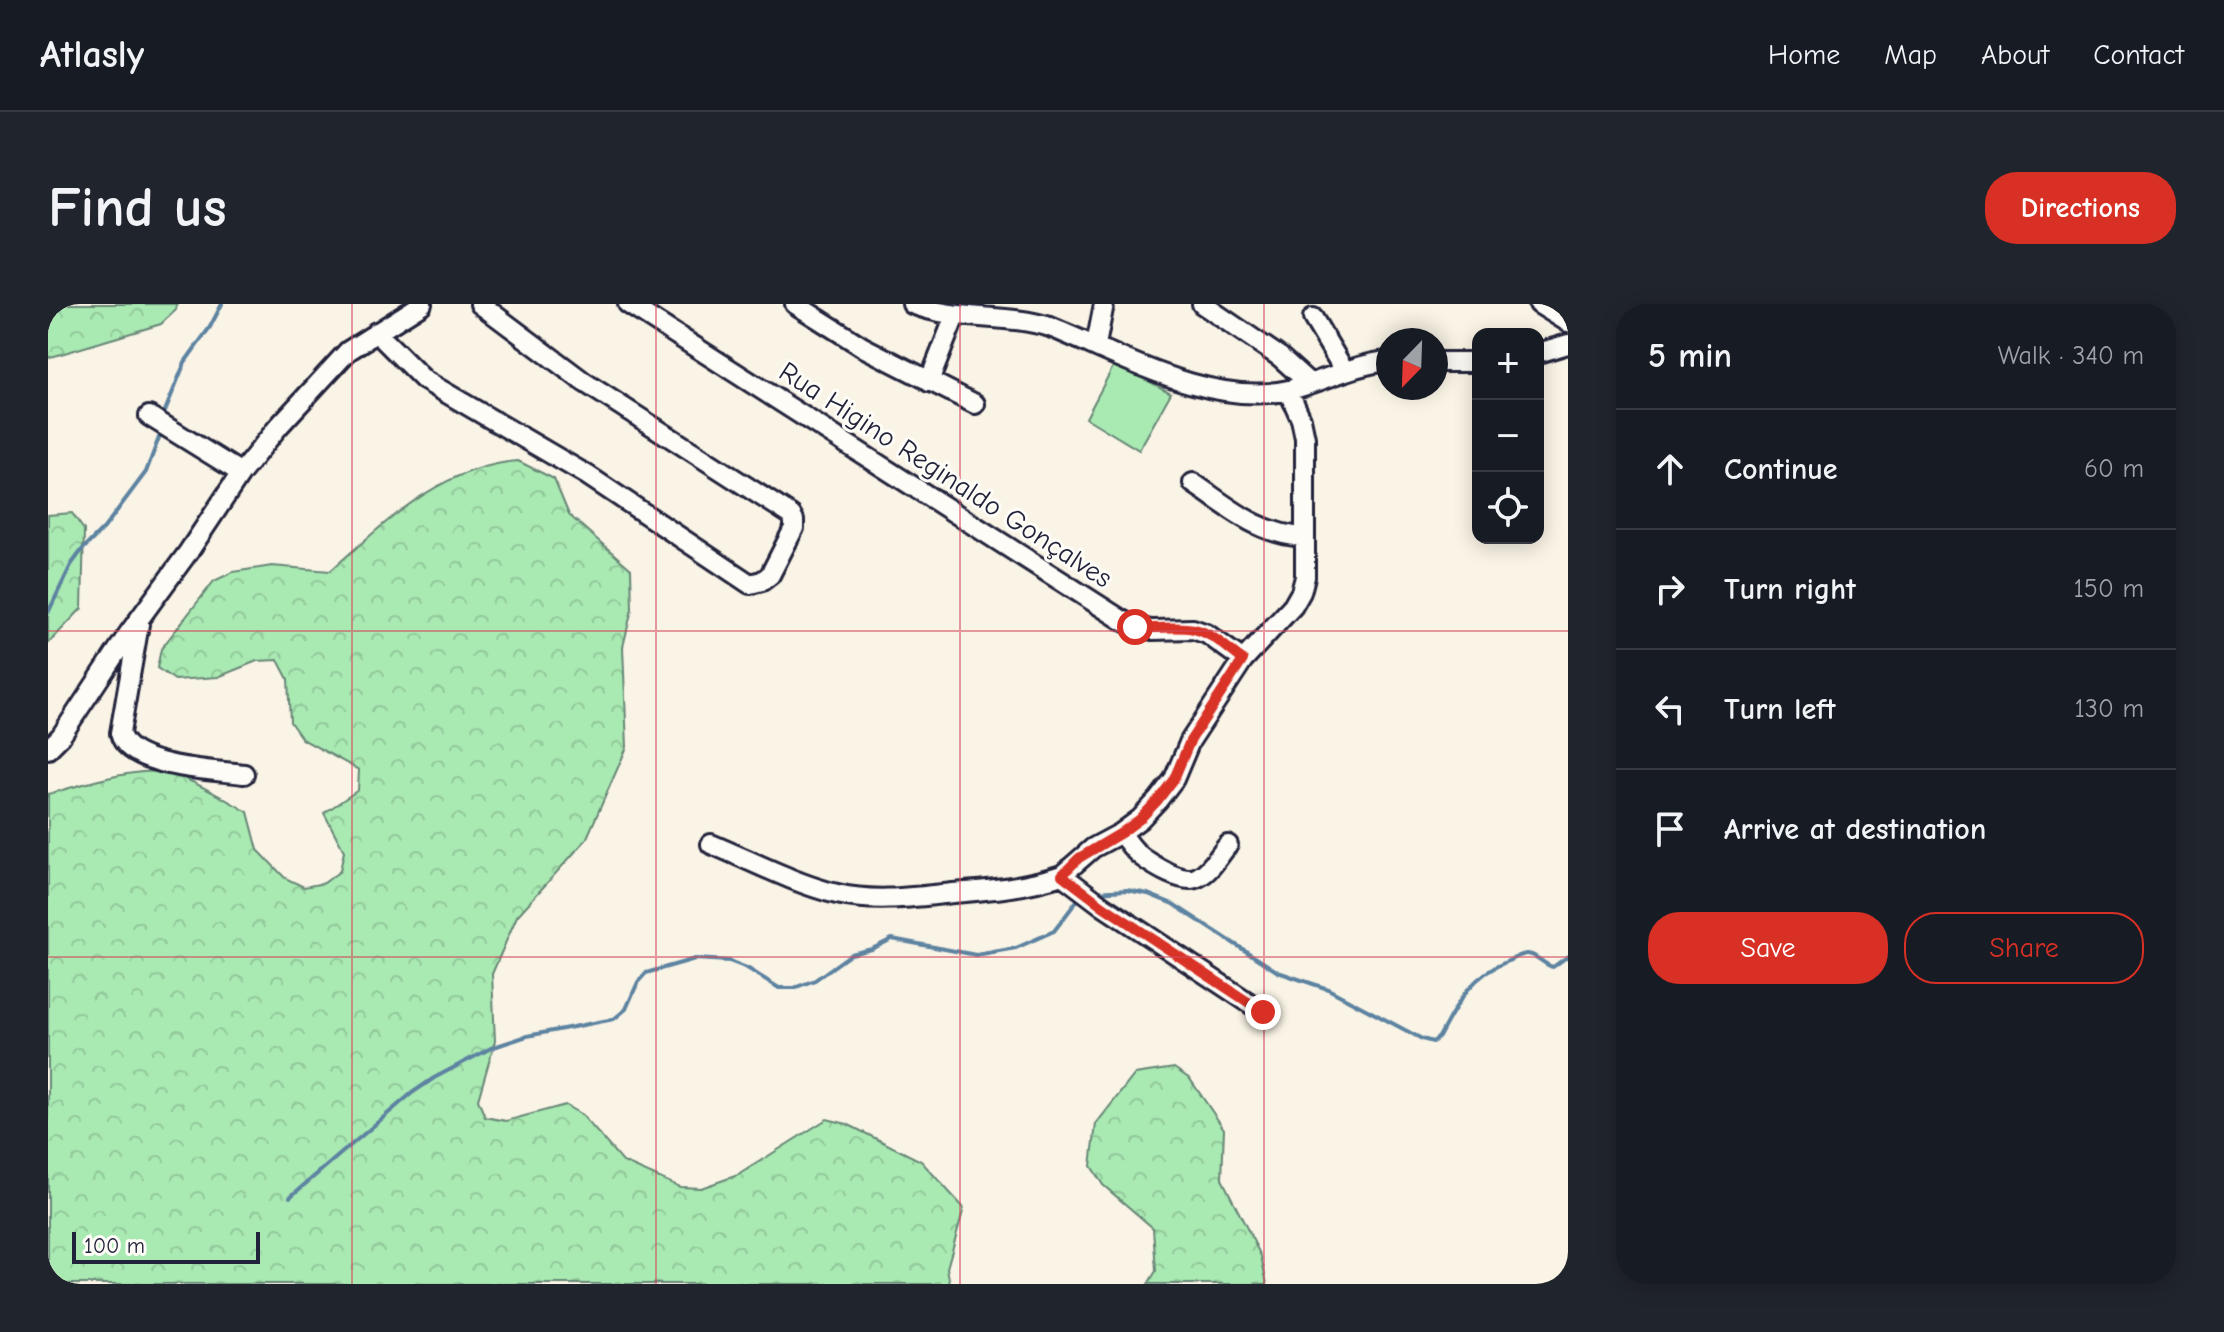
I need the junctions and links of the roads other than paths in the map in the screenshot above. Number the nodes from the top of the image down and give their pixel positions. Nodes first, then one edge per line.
1 (422, 304) edge
2 (480, 304) edge
3 (628, 304) edge
4 (795, 304) edge
5 (912, 304) edge
6 (1104, 304) edge
7 (1202, 304) edge
8 (1539, 304) edge
9 (1013, 311) edge
10 (955, 316) junction
11 (1313, 318) dead end
12 (1568, 322) edge
13 (376, 332) junction
14 (1568, 344) edge
15 (1096, 345) junction
16 (1544, 351) edge
17 (1448, 362) edge
18 (1472, 362) edge
19 (1376, 363) edge
20 (1344, 370) junction
21 (929, 382) junction
22 (1309, 383) junction
23 (1288, 390) junction
24 (975, 404) dead end
25 (149, 416) dead end
26 (241, 473) junction
27 (1193, 483) dead end
28 (1305, 537) junction
29 (140, 617) junction
30 (1243, 660) junction
31 (48, 749) edge
32 (244, 774) dead end
33 (1121, 833) junction
34 (711, 844) dead end
35 (1228, 845) dead end
36 (1062, 875) junction
37 (1263, 1012) dead end

1 - 13 street
2 - 13 street
3 - 30 street, Rua Higino Reginaldo Gonçalves
4 - 21 street
5 - 10 street
6 - 15 street
7 - 22 street
8 - 12 street
9 - 10 street
9 - 15 street
10 - 21 street
11 - 20 street
13 - 26 street
14 - 16 street
15 - 23 street
17 - 18 street
19 - 20 street
20 - 22 street
21 - 24 street
22 - 23 street
23 - 28 street
25 - 26 street
26 - 29 street
27 - 28 street
28 - 30 street
29 - 31 street
29 - 32 street
30 - 33 street
33 - 35 street
33 - 36 street
34 - 36 street
36 - 37 street

